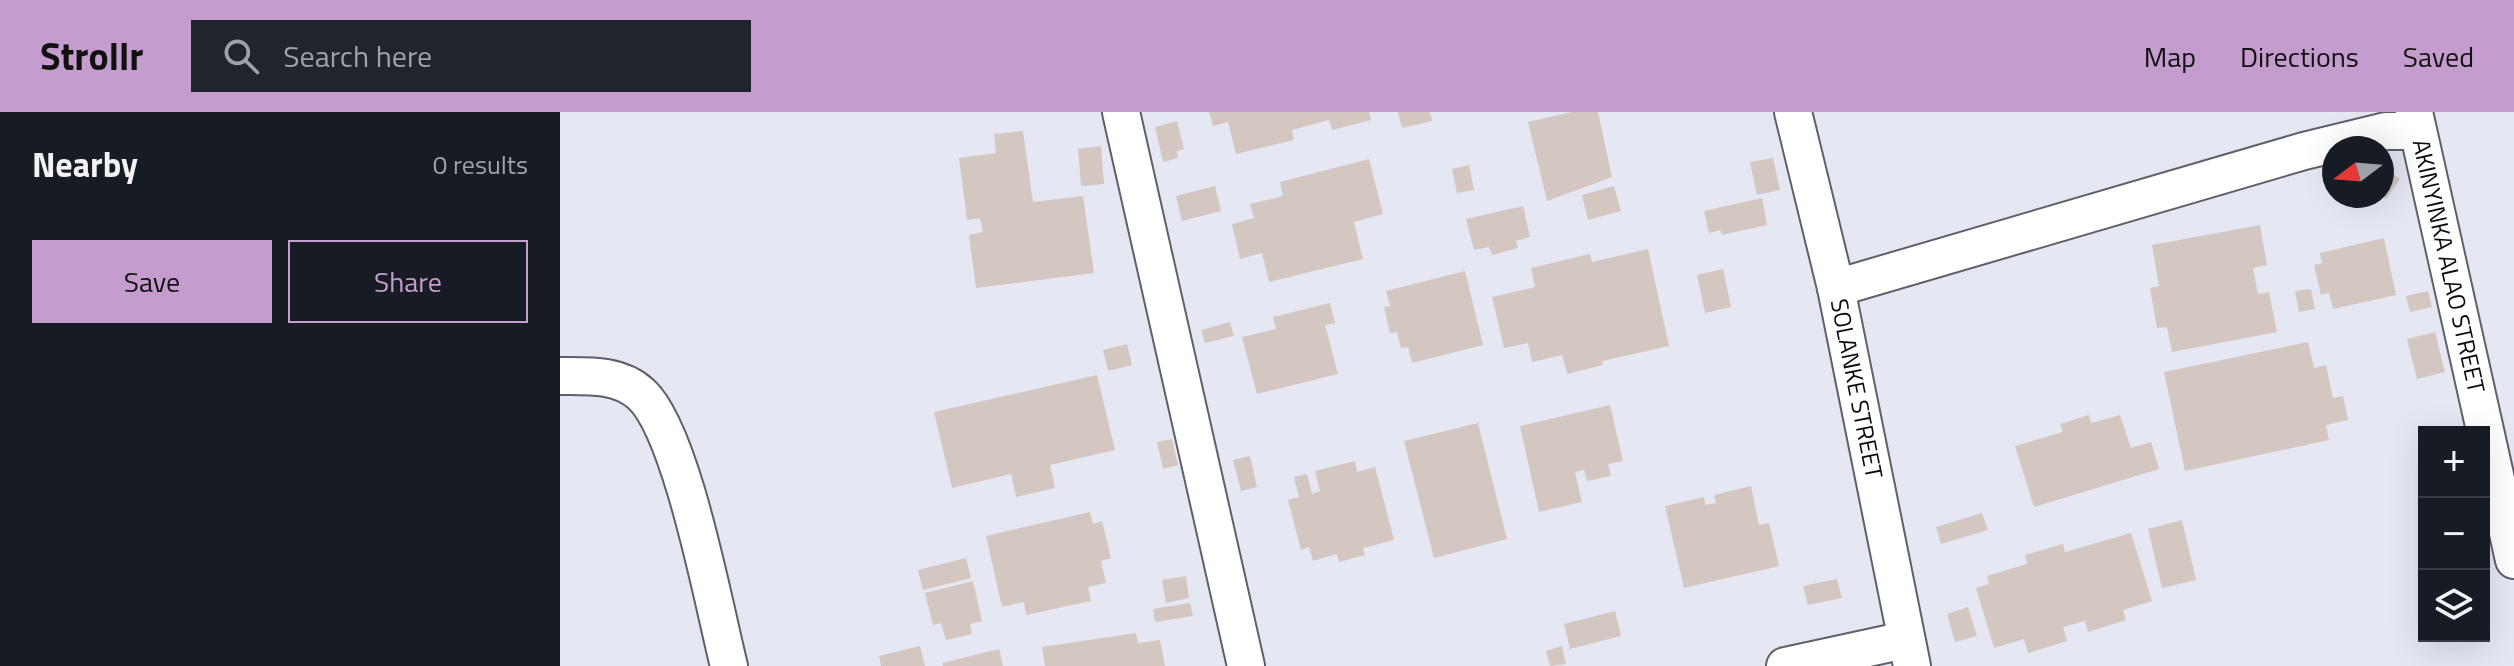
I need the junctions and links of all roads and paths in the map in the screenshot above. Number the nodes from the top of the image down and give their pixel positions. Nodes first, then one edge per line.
1 (1121, 112) edge
2 (1793, 112) edge
3 (2416, 121) edge
4 (1836, 288) junction
5 (560, 376) edge
6 (2514, 560) edge
7 (1909, 653) edge
8 (729, 666) edge
9 (1246, 666) edge
10 (1785, 666) edge

1 - 9 street
2 - 4 street, SOLANKE STREET
3 - 4 street
3 - 6 street, AKINYINKA ALAO STREET
4 - 7 street, SOLANKE STREET
5 - 8 street
7 - 10 street

